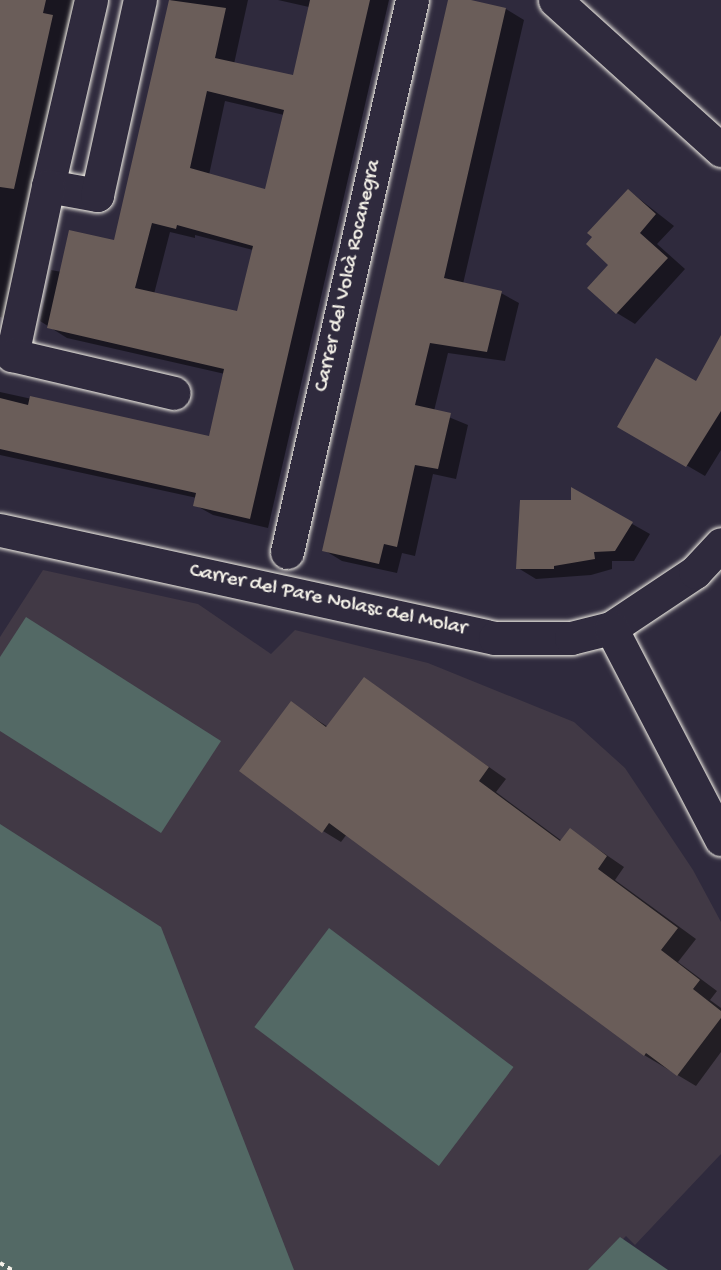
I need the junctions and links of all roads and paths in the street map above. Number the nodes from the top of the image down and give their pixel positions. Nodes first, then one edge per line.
1 (91, 0) edge
2 (140, 0) edge
3 (412, 0) edge
4 (555, 0) edge
5 (721, 150) edge
6 (48, 186) junction
7 (174, 393) dead end
8 (0, 530) edge
9 (721, 544) edge
10 (286, 552) dead end
11 (612, 628) junction
12 (721, 840) edge
13 (0, 1263) edge
14 (12, 1270) edge

1 - 6 street
2 - 6 street
3 - 10 street, Carrer del Volcà Rocanegra
4 - 5 street
6 - 7 street
8 - 11 street, Carrer del Pare Nolasc del Molar
9 - 11 street, Carrer del Pare Nolasc del Molar
11 - 12 street
13 - 14 path

